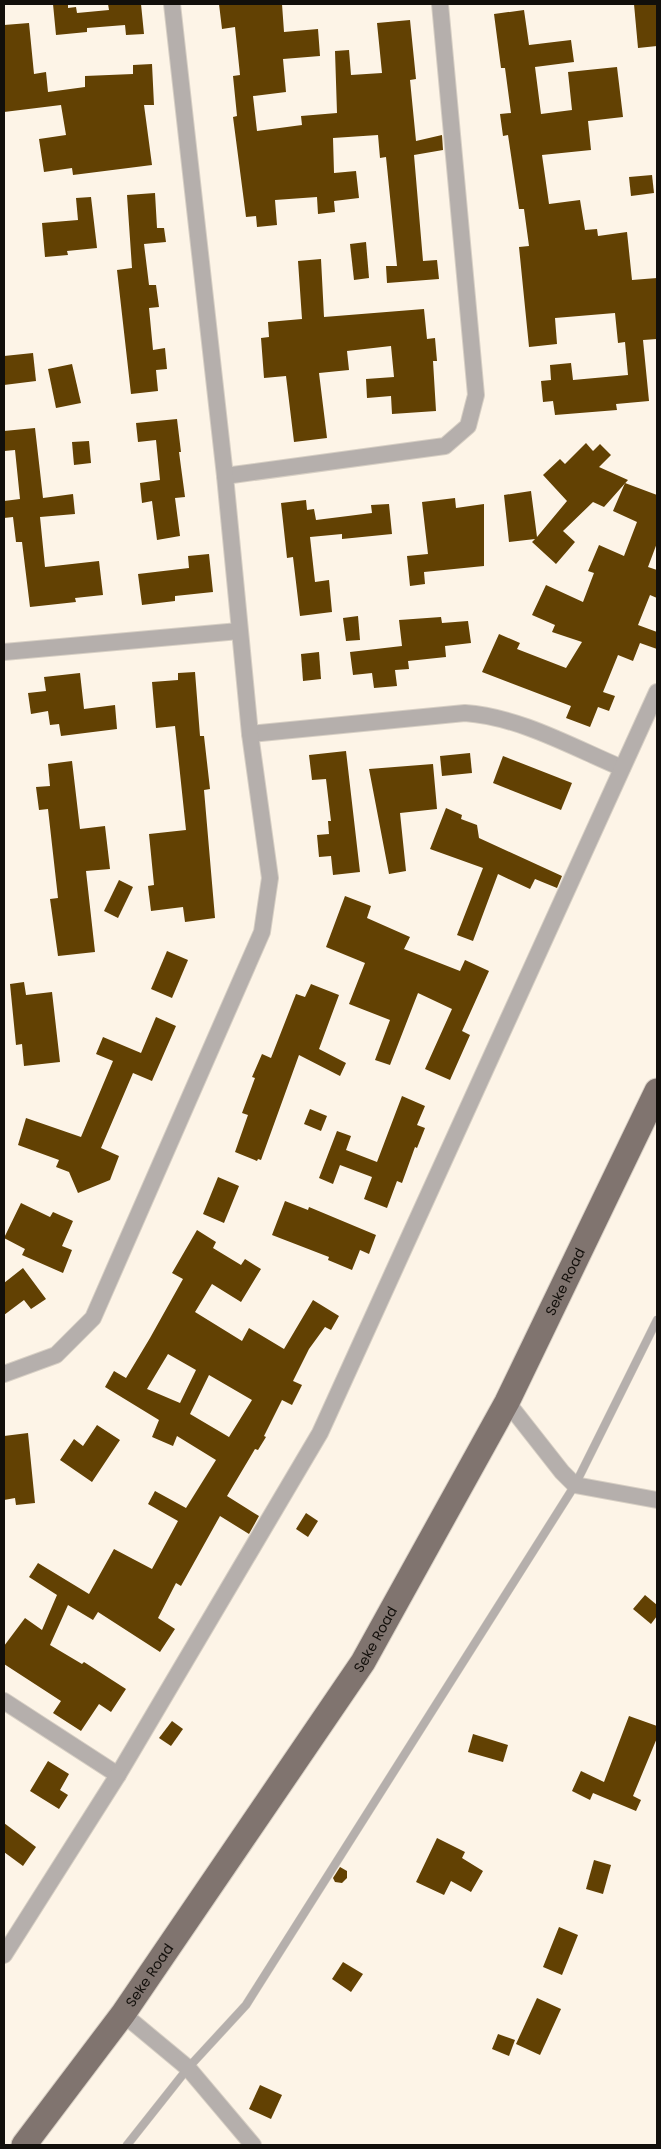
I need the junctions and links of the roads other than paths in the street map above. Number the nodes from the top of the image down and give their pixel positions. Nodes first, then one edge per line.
1 (172, 4) edge
2 (440, 4) edge
3 (225, 476) junction
4 (239, 630) junction
5 (4, 652) edge
6 (657, 692) edge
7 (250, 734) junction
8 (622, 768) junction
9 (657, 1091) edge
10 (657, 1320) edge
11 (4, 1374) edge
12 (507, 1402) junction
13 (576, 1486) junction
14 (657, 1500) edge
15 (4, 1701) edge
16 (118, 1775) junction
17 (4, 1955) edge
18 (123, 2014) junction
19 (188, 2068) junction
20 (24, 2145) edge
21 (127, 2145) edge
22 (253, 2145) edge

1 - 3 street
2 - 3 street
3 - 4 street
4 - 5 street
4 - 7 street
6 - 8 street
7 - 8 street
7 - 11 street
8 - 16 street
9 - 12 main road, Seke Road
10 - 13 lane
12 - 13 street
12 - 18 main road, Seke Road
13 - 14 street
13 - 19 lane
15 - 16 street
16 - 17 street
18 - 19 street
18 - 20 main road, Seke Road
19 - 21 lane
19 - 22 street

